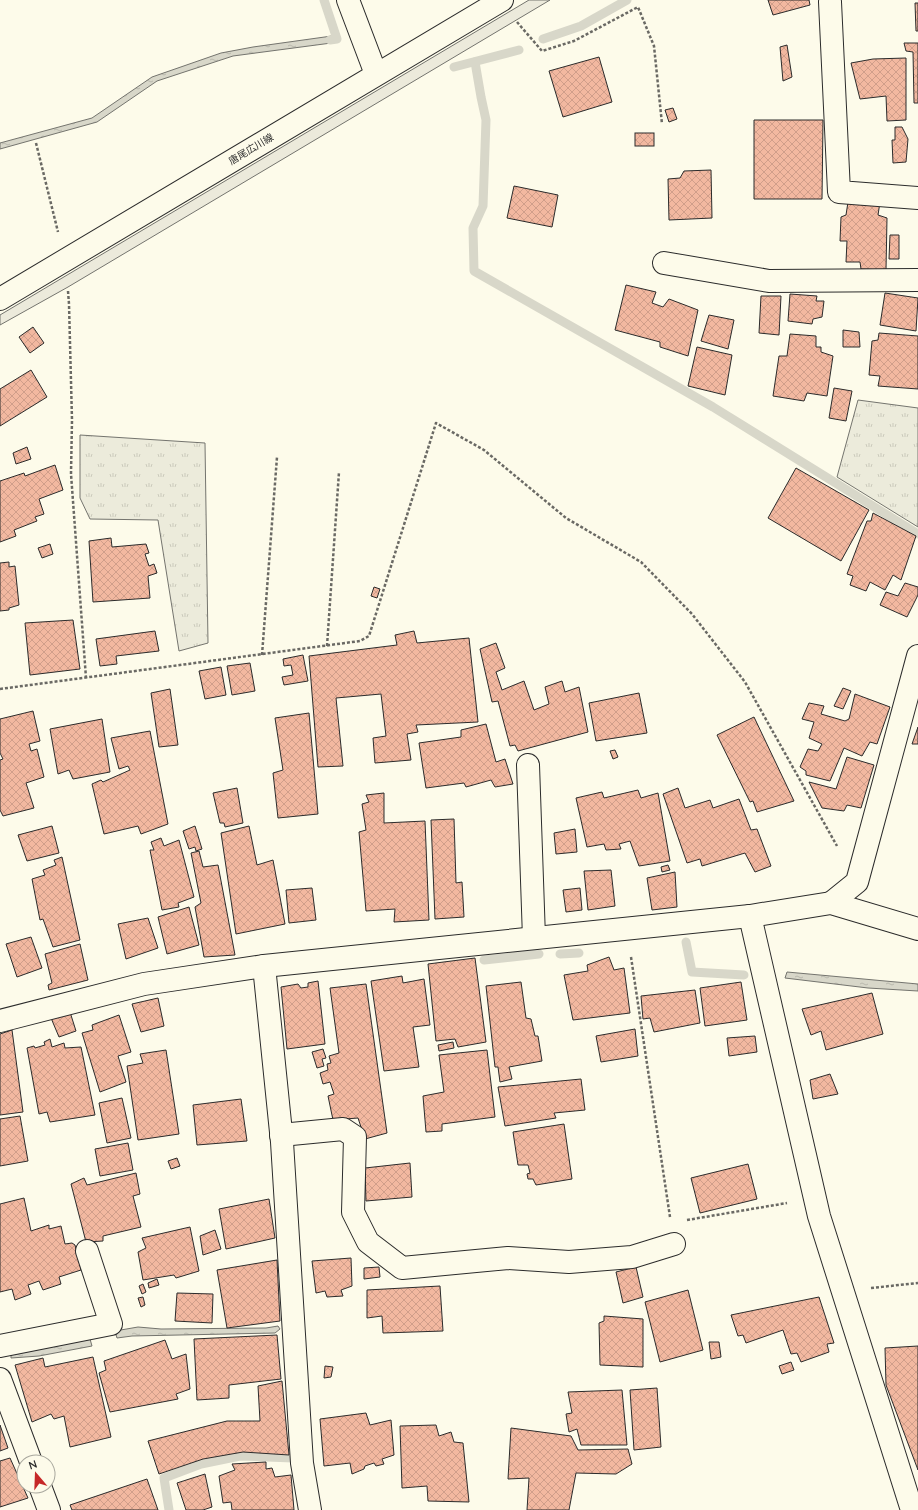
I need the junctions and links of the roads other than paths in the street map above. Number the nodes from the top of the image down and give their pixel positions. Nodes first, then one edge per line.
1 (348, 0) edge
2 (502, 0) edge
3 (830, 2) dead end
4 (376, 74) junction
5 (918, 198) edge
6 (664, 263) dead end
7 (918, 280) edge
8 (0, 299) edge
9 (918, 656) edge
10 (528, 765) dead end
11 (831, 903) junction
12 (750, 916) junction
13 (918, 929) edge
14 (534, 938) junction
15 (264, 966) junction
16 (0, 1021) edge
17 (281, 1135) junction
18 (674, 1244) road end
19 (87, 1251) dead end
20 (0, 1346) edge
21 (0, 1379) edge
22 (28, 1454) edge
23 (43, 1494) edge
24 (49, 1510) edge
25 (310, 1510) edge
26 (912, 1510) edge

1 - 4 street
2 - 4 street, 唐尾広川線
3 - 5 street
4 - 8 street, 唐尾広川線
6 - 7 street
9 - 11 street
10 - 14 street
11 - 12 street
11 - 13 street
12 - 14 street
12 - 26 street
14 - 15 street
15 - 16 street
15 - 17 street
17 - 18 street
17 - 25 street
19 - 20 street
21 - 22 street
23 - 24 street

